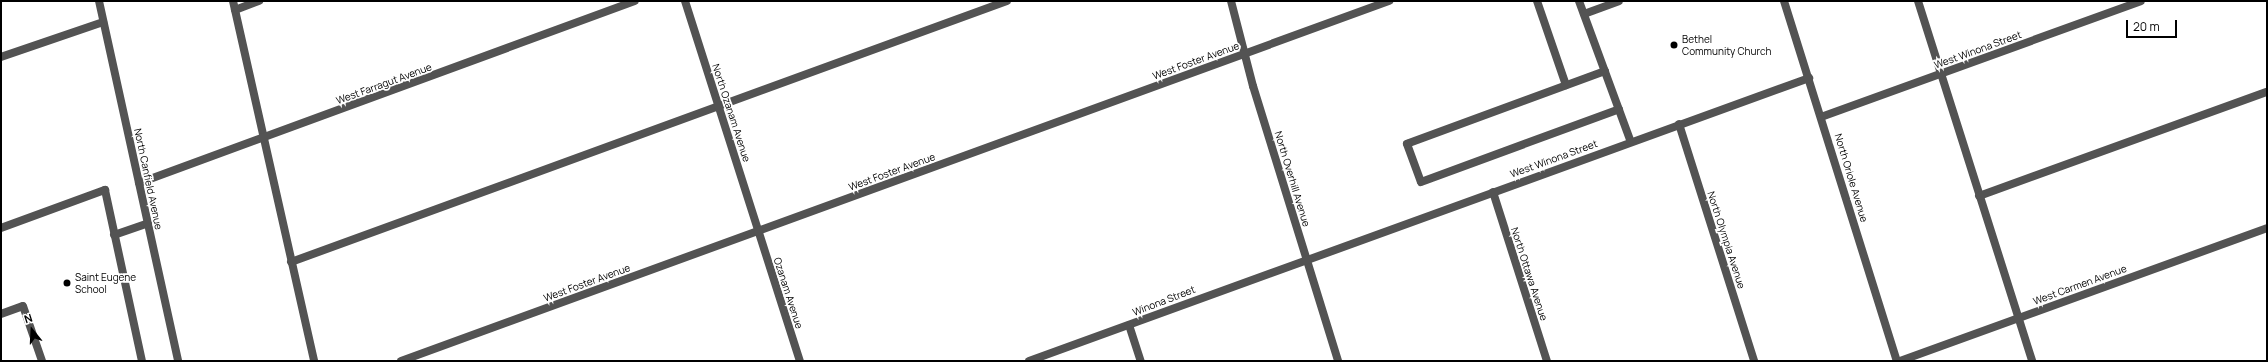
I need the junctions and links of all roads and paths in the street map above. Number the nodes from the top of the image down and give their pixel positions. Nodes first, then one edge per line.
1 (99, 1) edge
2 (233, 1) edge
3 (259, 1) edge
4 (635, 1) edge
5 (684, 1) edge
6 (1007, 1) edge
7 (1231, 1) edge
8 (1389, 1) edge
9 (1537, 1) edge
10 (1579, 1) edge
11 (1619, 1) edge
12 (1784, 1) edge
13 (1918, 1) edge
14 (2141, 1) edge
15 (235, 10) junction
16 (1584, 14) junction
17 (104, 22) junction
18 (1245, 54) junction
19 (1, 58) edge
20 (1605, 71) junction
21 (1941, 74) junction
22 (1808, 78) junction
23 (1566, 85) junction
24 (2267, 92) edge
25 (717, 105) junction
26 (1619, 109) junction
27 (1821, 117) junction
28 (1679, 124) junction
29 (263, 139) junction
30 (1631, 142) junction
31 (139, 183) junction
32 (1493, 192) junction
33 (1980, 196) junction
34 (148, 223) junction
35 (1, 228) edge
36 (2267, 228) edge
37 (758, 231) junction
38 (114, 235) junction
39 (1306, 258) junction
40 (291, 262) junction
41 (1, 314) edge
42 (2018, 318) junction
43 (1129, 325) junction
44 (42, 361) edge
45 (142, 361) edge
46 (178, 361) edge
47 (314, 361) edge
48 (401, 361) edge
49 (800, 361) edge
50 (1029, 361) edge
51 (1140, 361) edge
52 (1338, 361) edge
53 (1547, 361) edge
54 (1754, 361) edge
55 (1897, 361) edge
56 (1900, 361) edge
57 (2032, 361) edge

1 - 17 street, North Canfield Avenue
2 - 15 street
3 - 15 street
4 - 29 street, West Farragut Avenue
5 - 25 street, North Ozanam Avenue
6 - 25 street
7 - 18 street, North Overhill Avenue
8 - 18 street, West Foster Avenue
9 - 23 street
10 - 16 street
11 - 16 street
12 - 22 street, North Oriole Avenue
13 - 21 street
14 - 21 street, West Winona Street
15 - 29 street
16 - 20 street
17 - 19 street
17 - 31 street, North Canfield Avenue
18 - 37 street, West Foster Avenue
18 - 39 street, North Overhill Avenue
20 - 23 street
20 - 26 street
21 - 27 street, West Winona Street
21 - 33 street
22 - 27 street, North Oriole Avenue
22 - 28 street, West Winona Street
23 - 26 street
24 - 33 street
25 - 37 street, North Ozanam Avenue
25 - 40 street
26 - 30 street
27 - 55 street, North Oriole Avenue
28 - 30 street, West Winona Street
28 - 54 street, North Olympia Avenue
29 - 31 street, West Farragut Avenue
29 - 40 street
30 - 32 street, West Winona Street
31 - 34 street, North Canfield Avenue
32 - 39 street, West Winona Street
32 - 53 street, North Ottawa Avenue
33 - 42 street
34 - 38 street
34 - 46 street, North Canfield Avenue
35 - 38 street
36 - 42 street, West Carmen Avenue
37 - 48 street, West Foster Avenue
37 - 49 street, Ozanam Avenue
38 - 45 street
39 - 43 street, Winona Street
39 - 52 street, North Overhill Avenue
40 - 47 street
41 - 44 street
42 - 56 street, West Carmen Avenue
42 - 57 street
43 - 50 street, Winona Street
43 - 51 street

